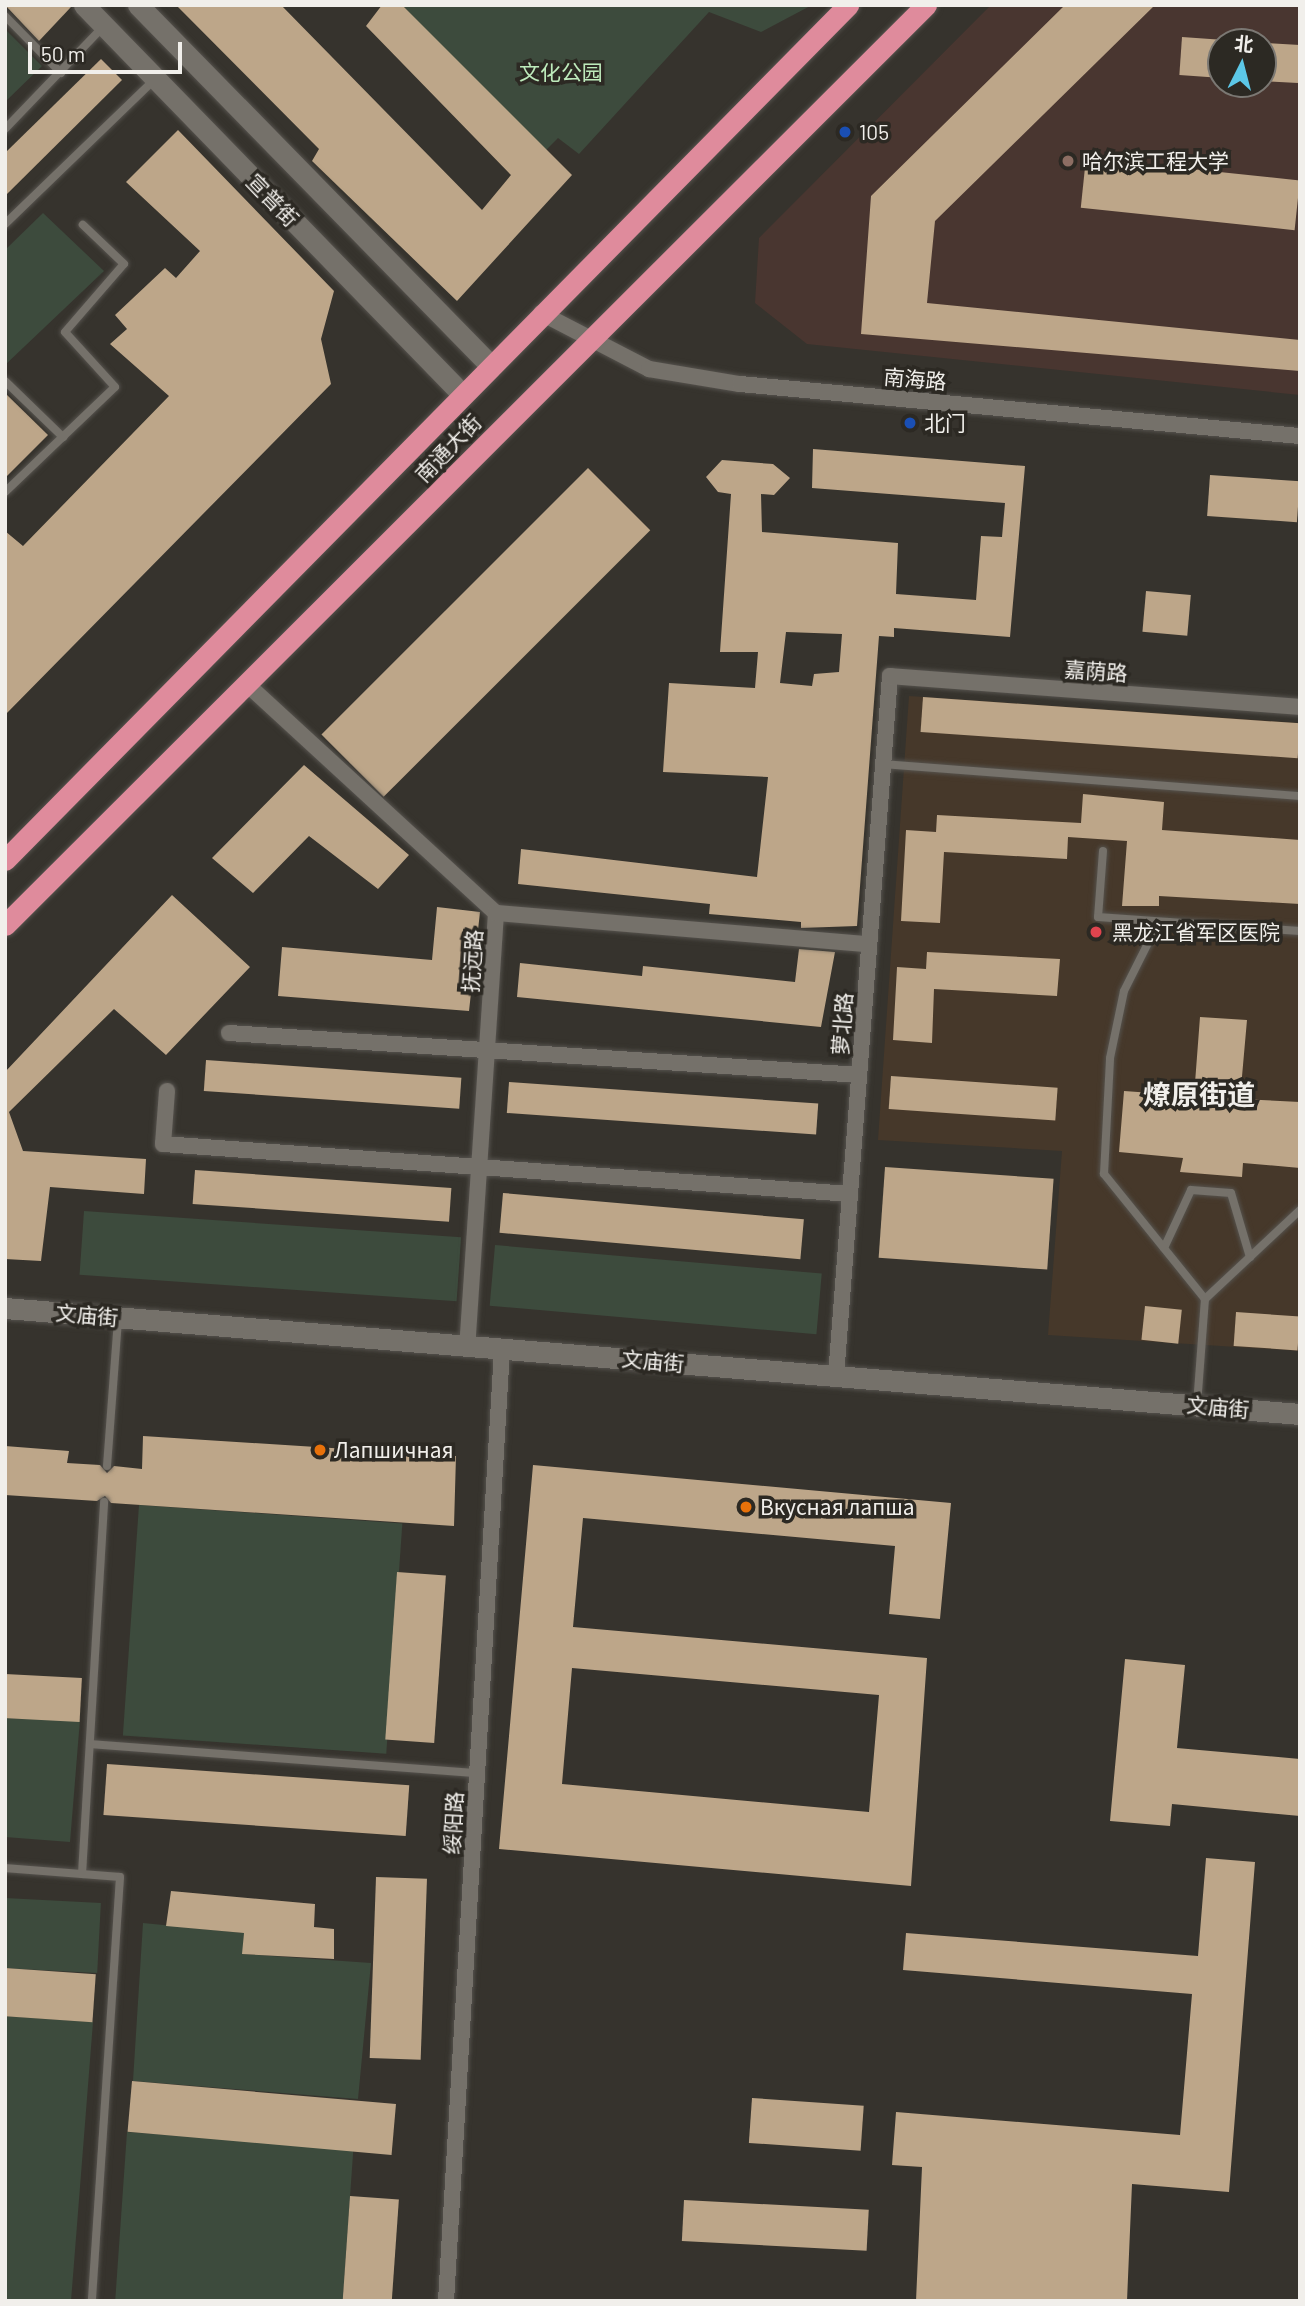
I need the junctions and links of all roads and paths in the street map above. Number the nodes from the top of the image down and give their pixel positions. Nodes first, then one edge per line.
1 (84, 5) edge
2 (138, 5) edge
3 (848, 5) edge
4 (926, 5) edge
5 (5, 16) edge
6 (104, 26) junction
7 (61, 73) junction
8 (156, 79) junction
9 (5, 129) edge
10 (5, 224) edge
11 (83, 226) dead end
12 (541, 313) junction
13 (587, 341) junction
14 (490, 365) junction
15 (5, 381) edge
16 (462, 394) junction
17 (1300, 436) edge
18 (63, 437) junction
19 (5, 492) edge
20 (890, 676) joint
21 (249, 686) junction
22 (1300, 707) edge
23 (883, 764) junction
24 (1300, 796) edge
25 (1103, 851) dead end
26 (5, 860) edge
27 (496, 914) junction
28 (1169, 922) junction
29 (5, 925) edge
30 (1300, 931) edge
31 (869, 944) junction
32 (229, 1033) dead end
33 (486, 1050) junction
34 (859, 1075) junction
35 (167, 1091) dead end
36 (478, 1166) junction
37 (850, 1194) junction
38 (1300, 1210) edge
39 (1164, 1248) junction
40 (1250, 1257) junction
41 (1205, 1299) junction
42 (5, 1308) edge
43 (118, 1317) junction
44 (467, 1346) junction
45 (502, 1349) junction
46 (836, 1376) junction
47 (1197, 1405) junction
48 (1300, 1414) edge
49 (107, 1466) dead end
50 (104, 1502) dead end
51 (90, 1745) junction
52 (477, 1773) junction
53 (5, 1868) edge
54 (82, 1874) junction
55 (92, 2301) edge
56 (446, 2301) edge

1 - 6 main road, 宣普街
2 - 14 main road, 宣普街
3 - 12 highway, 南通大街
4 - 13 highway, 南通大街
5 - 7 lane
6 - 7 lane
6 - 8 main road, 宣普街
7 - 9 lane
8 - 10 lane
8 - 16 main road, 宣普街
11 - 18 lane
12 - 13 street, 南海路
12 - 14 highway, 南通大街
13 - 17 street, 南海路
13 - 21 highway, 南通大街
14 - 16 highway, 南通大街
15 - 18 lane
16 - 26 highway, 南通大街
18 - 19 lane
20 - 22 street, 嘉荫路
20 - 23 street, 萝北路
21 - 27 street, 抚远路
21 - 29 highway, 南通大街
23 - 24 lane
23 - 31 street, 萝北路
25 - 28 lane
27 - 31 street
27 - 33 street, 抚远路
28 - 30 lane
28 - 39 lane
31 - 34 street, 萝北路
32 - 33 street
33 - 34 street
33 - 36 street, 抚远路
34 - 37 street, 萝北路
35 - 36 street
36 - 37 street
36 - 44 street, 抚远路
37 - 46 street, 萝北路
38 - 40 lane
39 - 40 lane
39 - 41 lane
40 - 41 lane
41 - 47 lane
42 - 43 main road, 文庙街
43 - 44 main road, 文庙街
43 - 49 lane
44 - 45 main road, 文庙街
45 - 46 main road, 文庙街
45 - 52 street, 绥阳路
46 - 47 main road, 文庙街
47 - 48 main road, 文庙街
50 - 51 lane
51 - 52 lane
51 - 54 lane
52 - 56 street, 绥阳路
53 - 54 lane
54 - 55 lane

